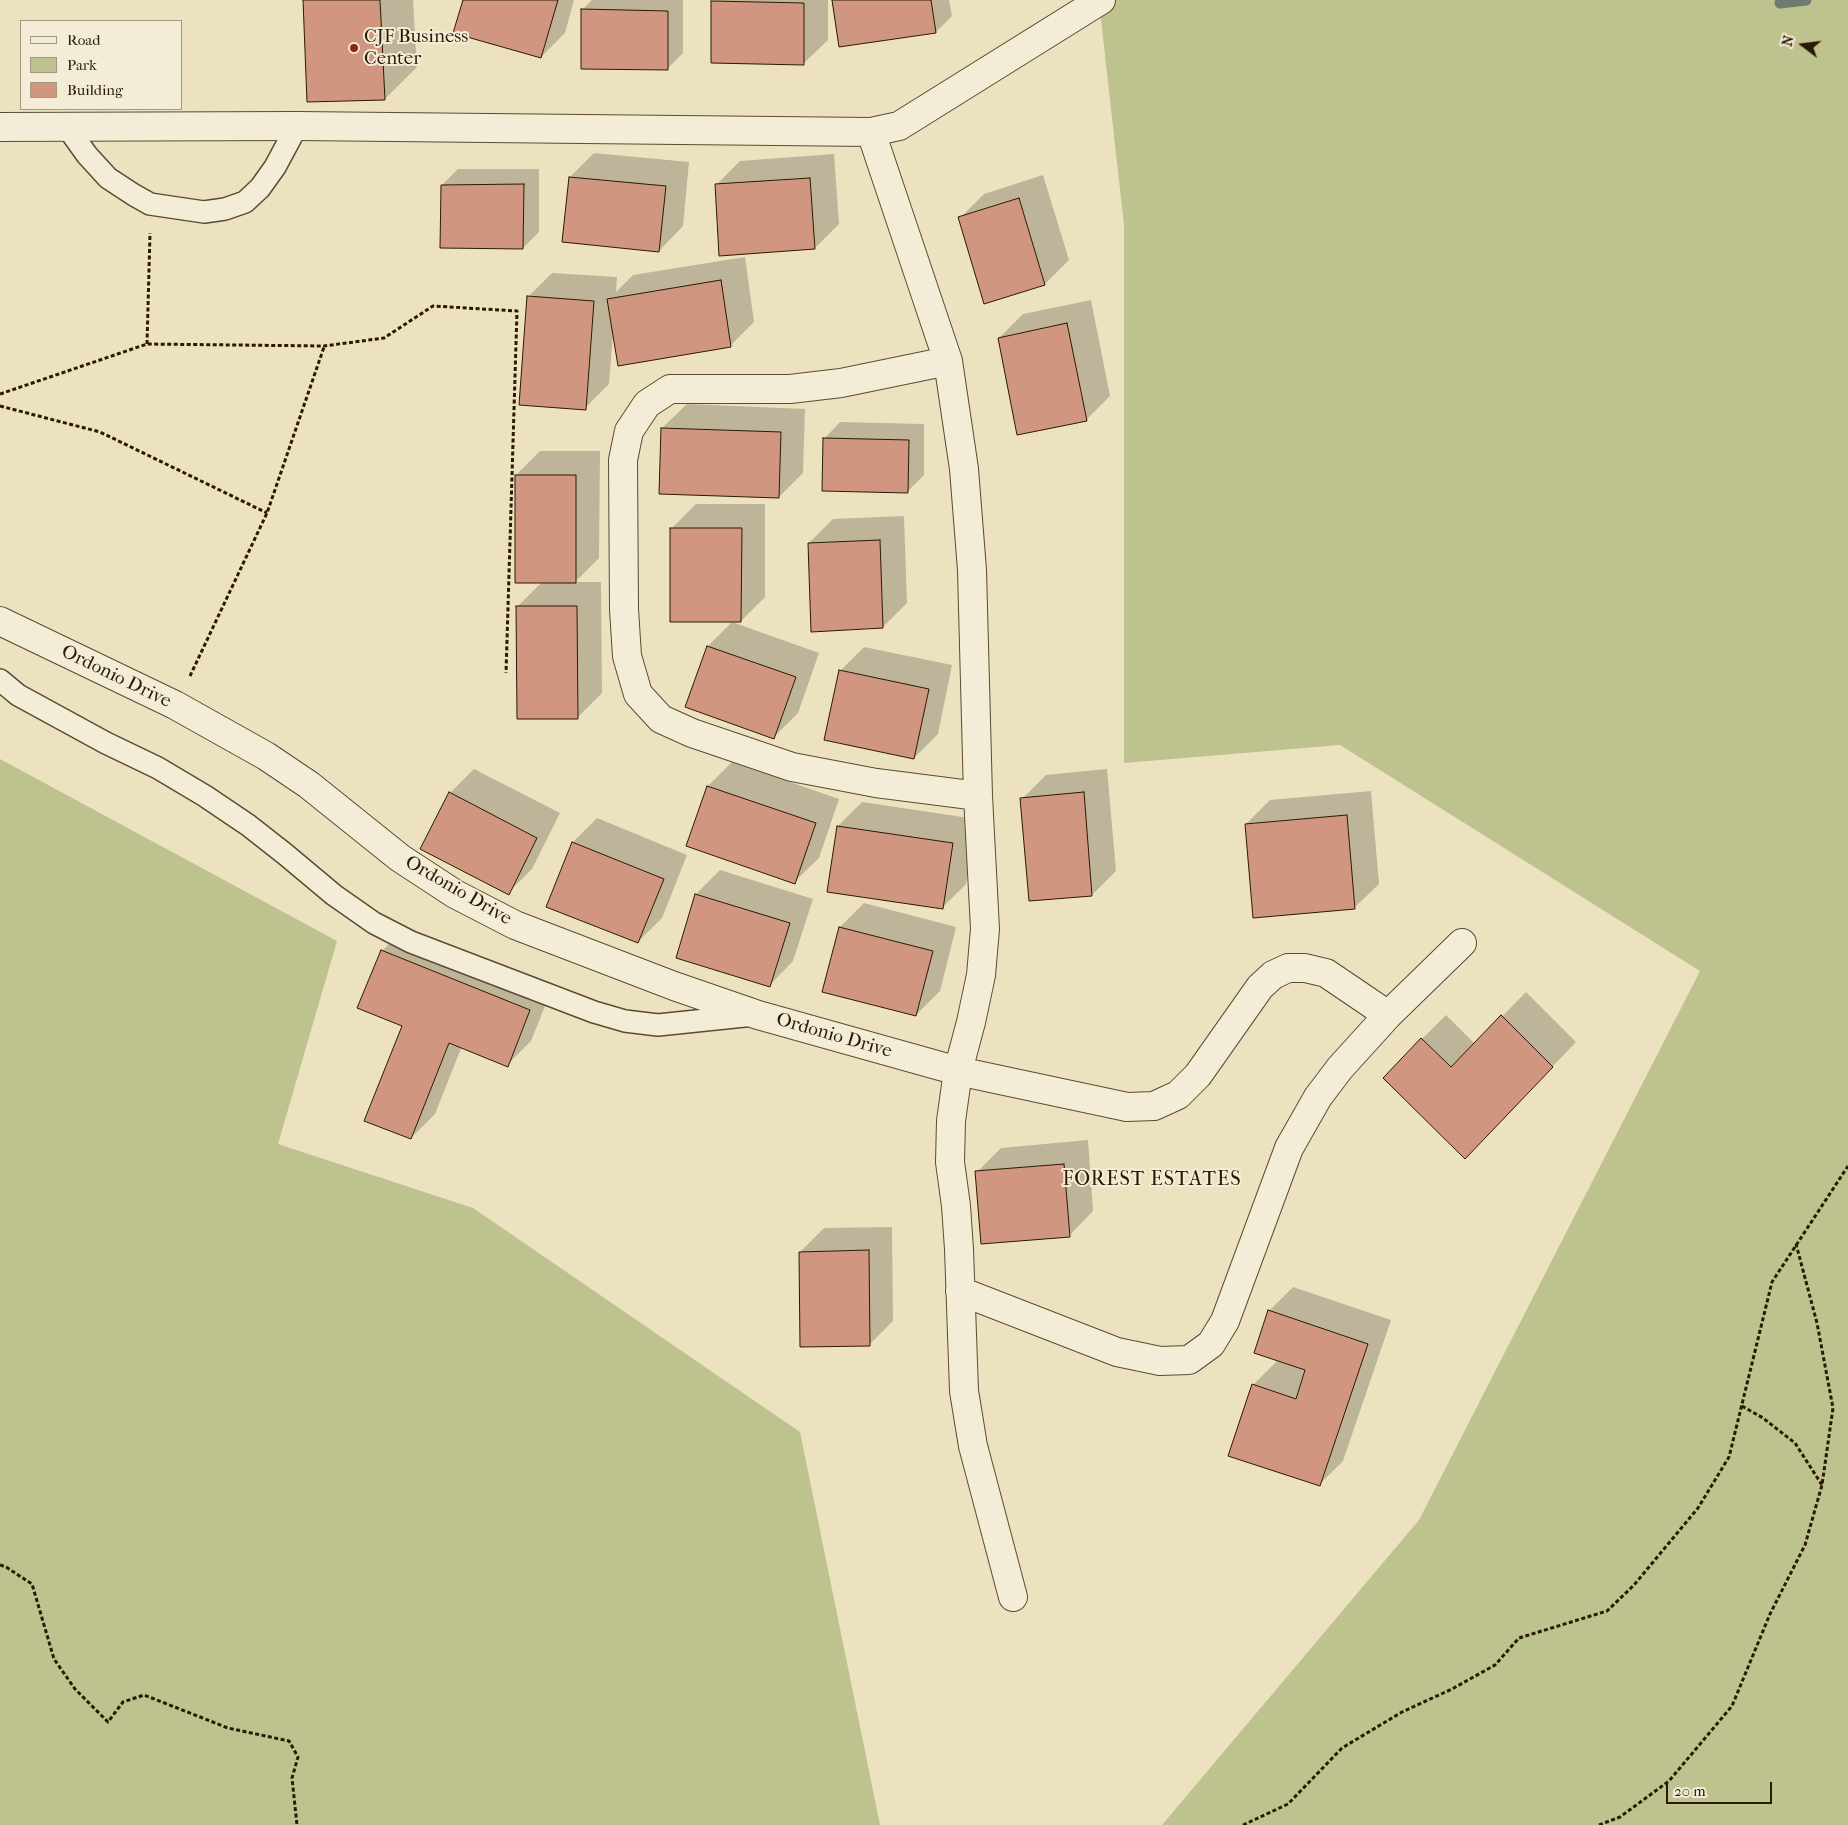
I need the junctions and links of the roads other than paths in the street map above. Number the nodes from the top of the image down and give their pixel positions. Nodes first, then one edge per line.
1 (1101, 0) edge
2 (297, 126) junction
3 (0, 127) edge
4 (68, 127) junction
5 (871, 132) junction
6 (948, 362) junction
7 (0, 621) edge
8 (0, 680) edge
9 (978, 796) junction
10 (1462, 943) dead end
11 (1388, 1014) junction
12 (758, 1015) junction
13 (958, 1071) junction
14 (960, 1291) junction
15 (1013, 1597) dead end

1 - 5 street
2 - 4 street
2 - 4 lane
2 - 5 street
3 - 4 street
5 - 6 street
6 - 9 street
6 - 9 street
7 - 12 street, Ordonio Drive
8 - 12 lane
9 - 13 street
10 - 11 street
11 - 13 street, Ordonio Drive
11 - 14 street
12 - 13 street, Ordonio Drive
13 - 14 street
14 - 15 street

